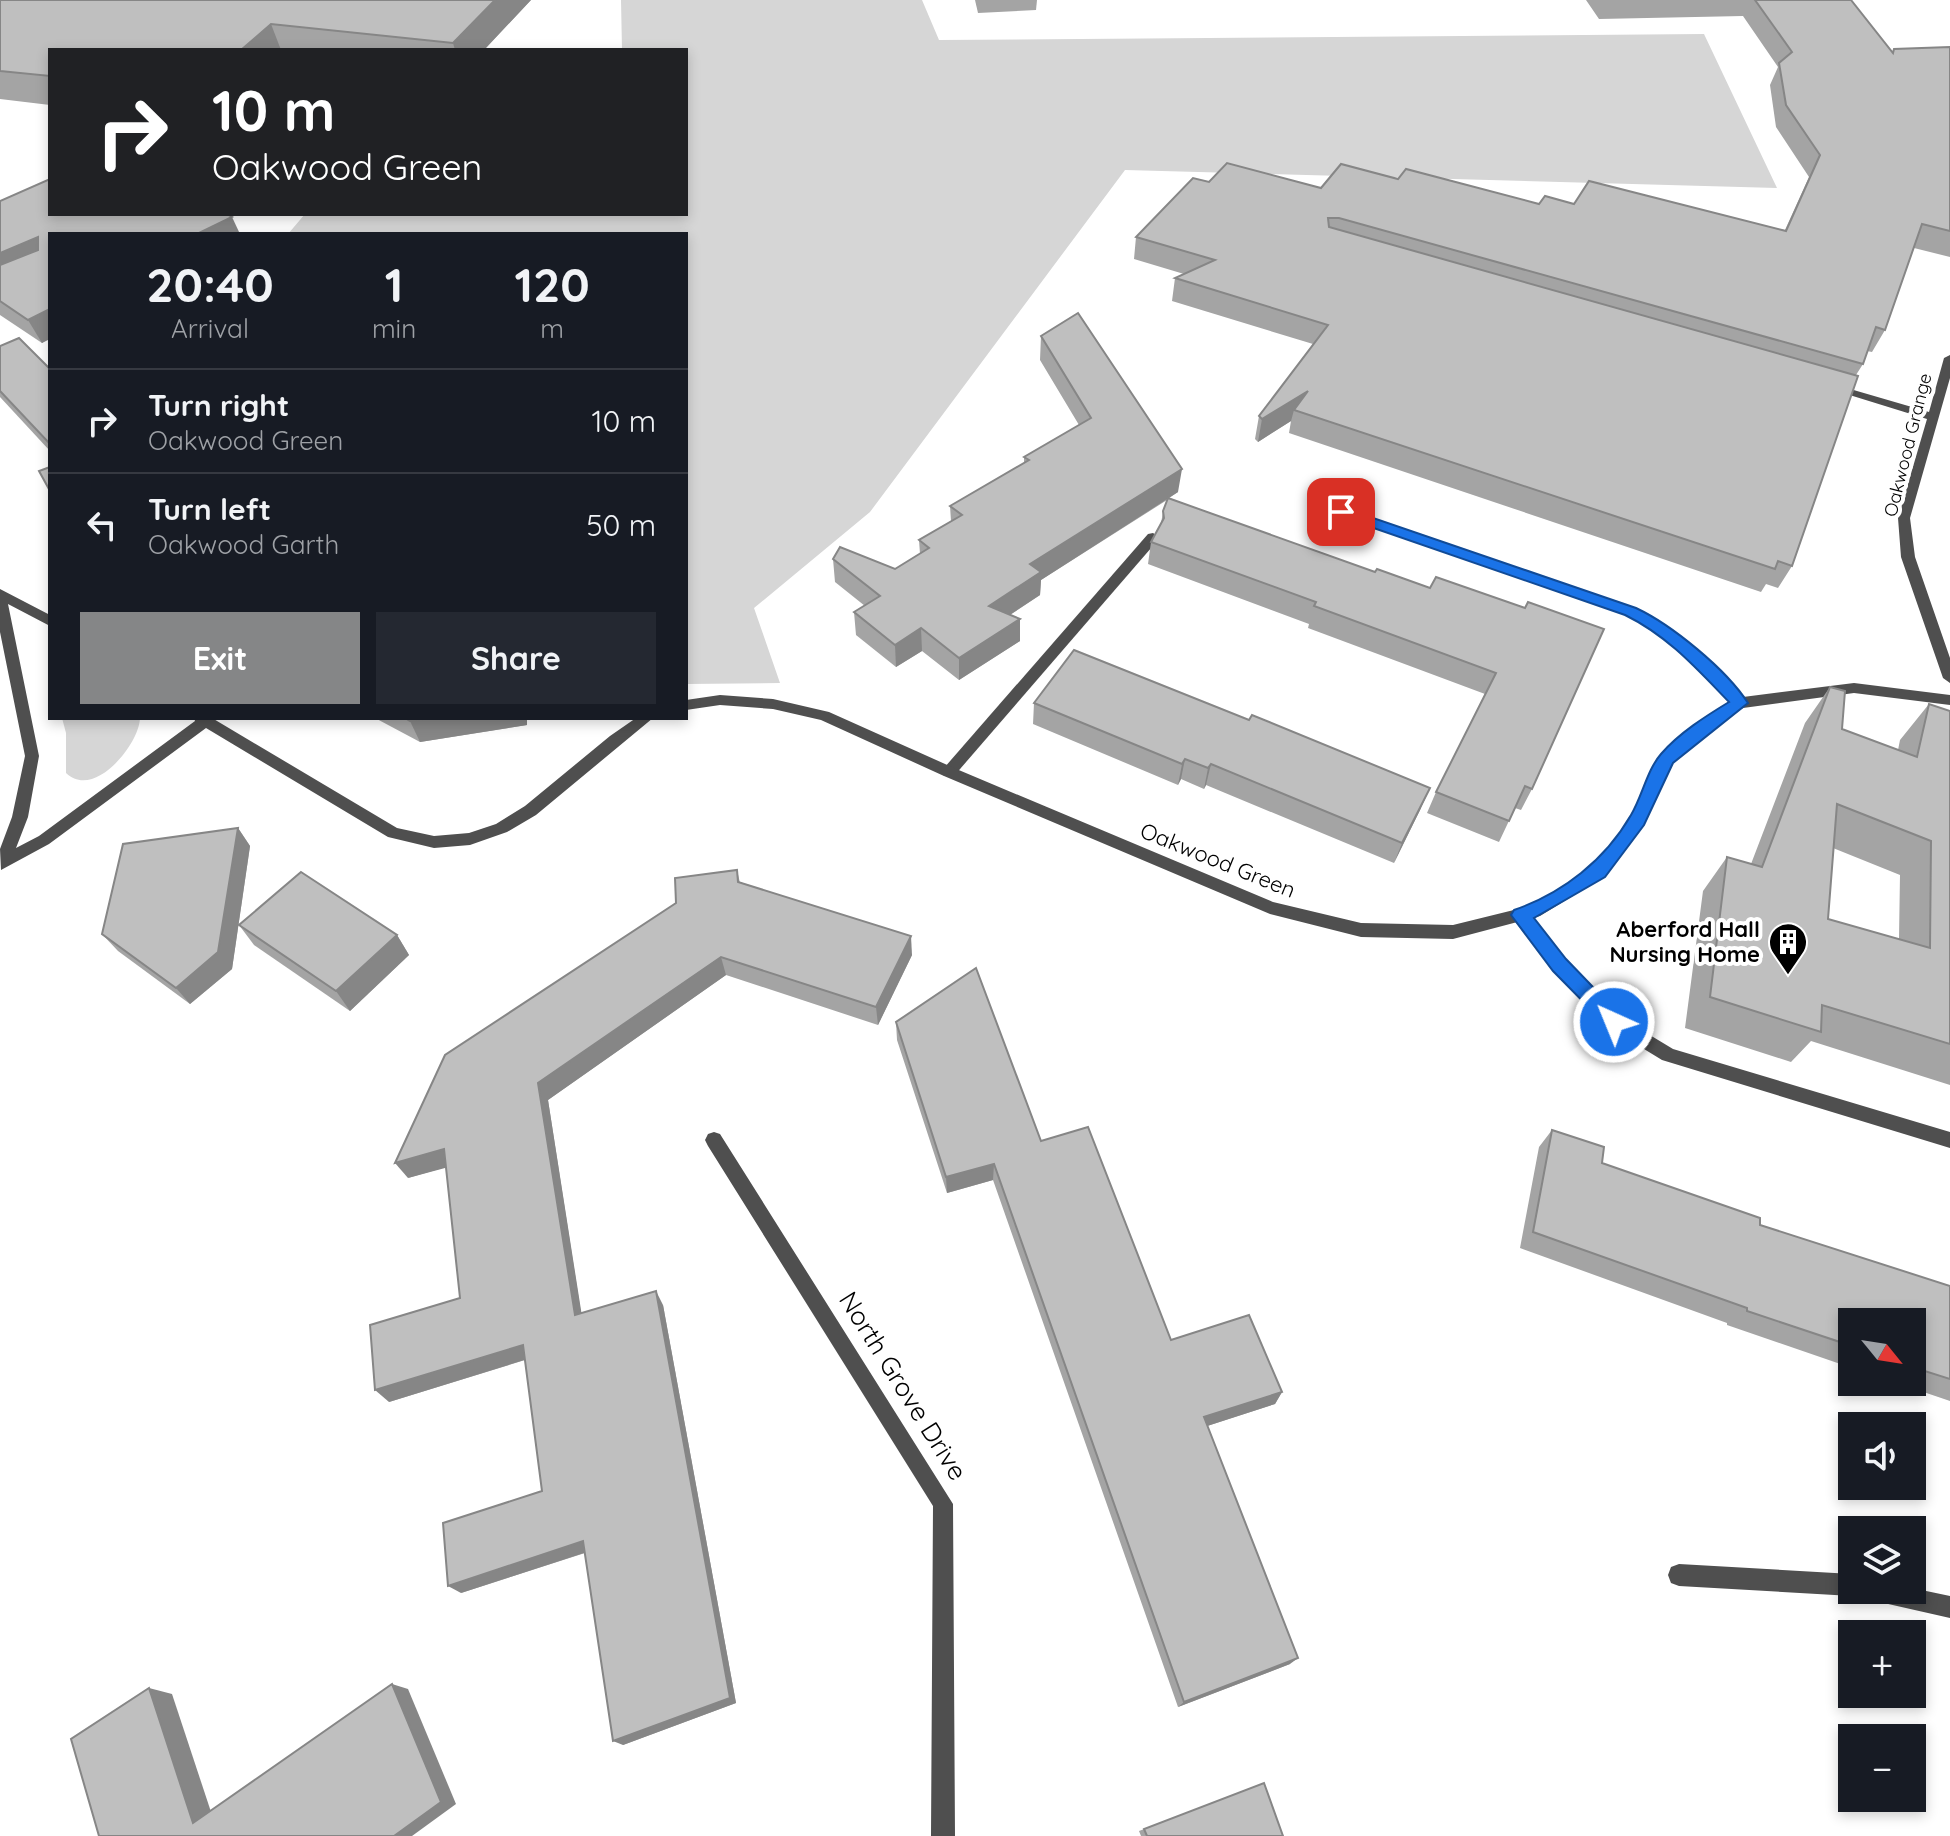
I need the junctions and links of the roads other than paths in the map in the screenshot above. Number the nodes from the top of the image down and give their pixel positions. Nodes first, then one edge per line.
1 (1950, 358) edge
2 (1826, 386) edge
3 (1931, 416) junction
4 (1341, 512) dead end
5 (1153, 537) edge
6 (0, 596) edge
7 (48, 620) edge
8 (1950, 678) edge
9 (1950, 700) edge
10 (1740, 703) junction
11 (688, 705) edge
12 (203, 720) edge
13 (643, 720) edge
14 (949, 772) junction
15 (2, 864) edge
16 (1520, 915) junction
17 (714, 1140) dead end
18 (1950, 1140) edge
19 (1679, 1575) dead end
20 (1838, 1584) edge
21 (1926, 1602) edge
22 (1950, 1607) edge
23 (943, 1836) edge

1 - 3 street, Oakwood Grange
2 - 3 street
3 - 8 street, Oakwood Grange
4 - 10 street
5 - 14 street
6 - 7 street
6 - 15 street
9 - 10 street, Oakwood Green
10 - 16 street, Oakwood Green
11 - 14 street, Oakwood Green
12 - 13 street
12 - 15 street
14 - 16 street, Oakwood Green
16 - 18 street
17 - 23 street, North Grove Drive
19 - 20 street
21 - 22 street

